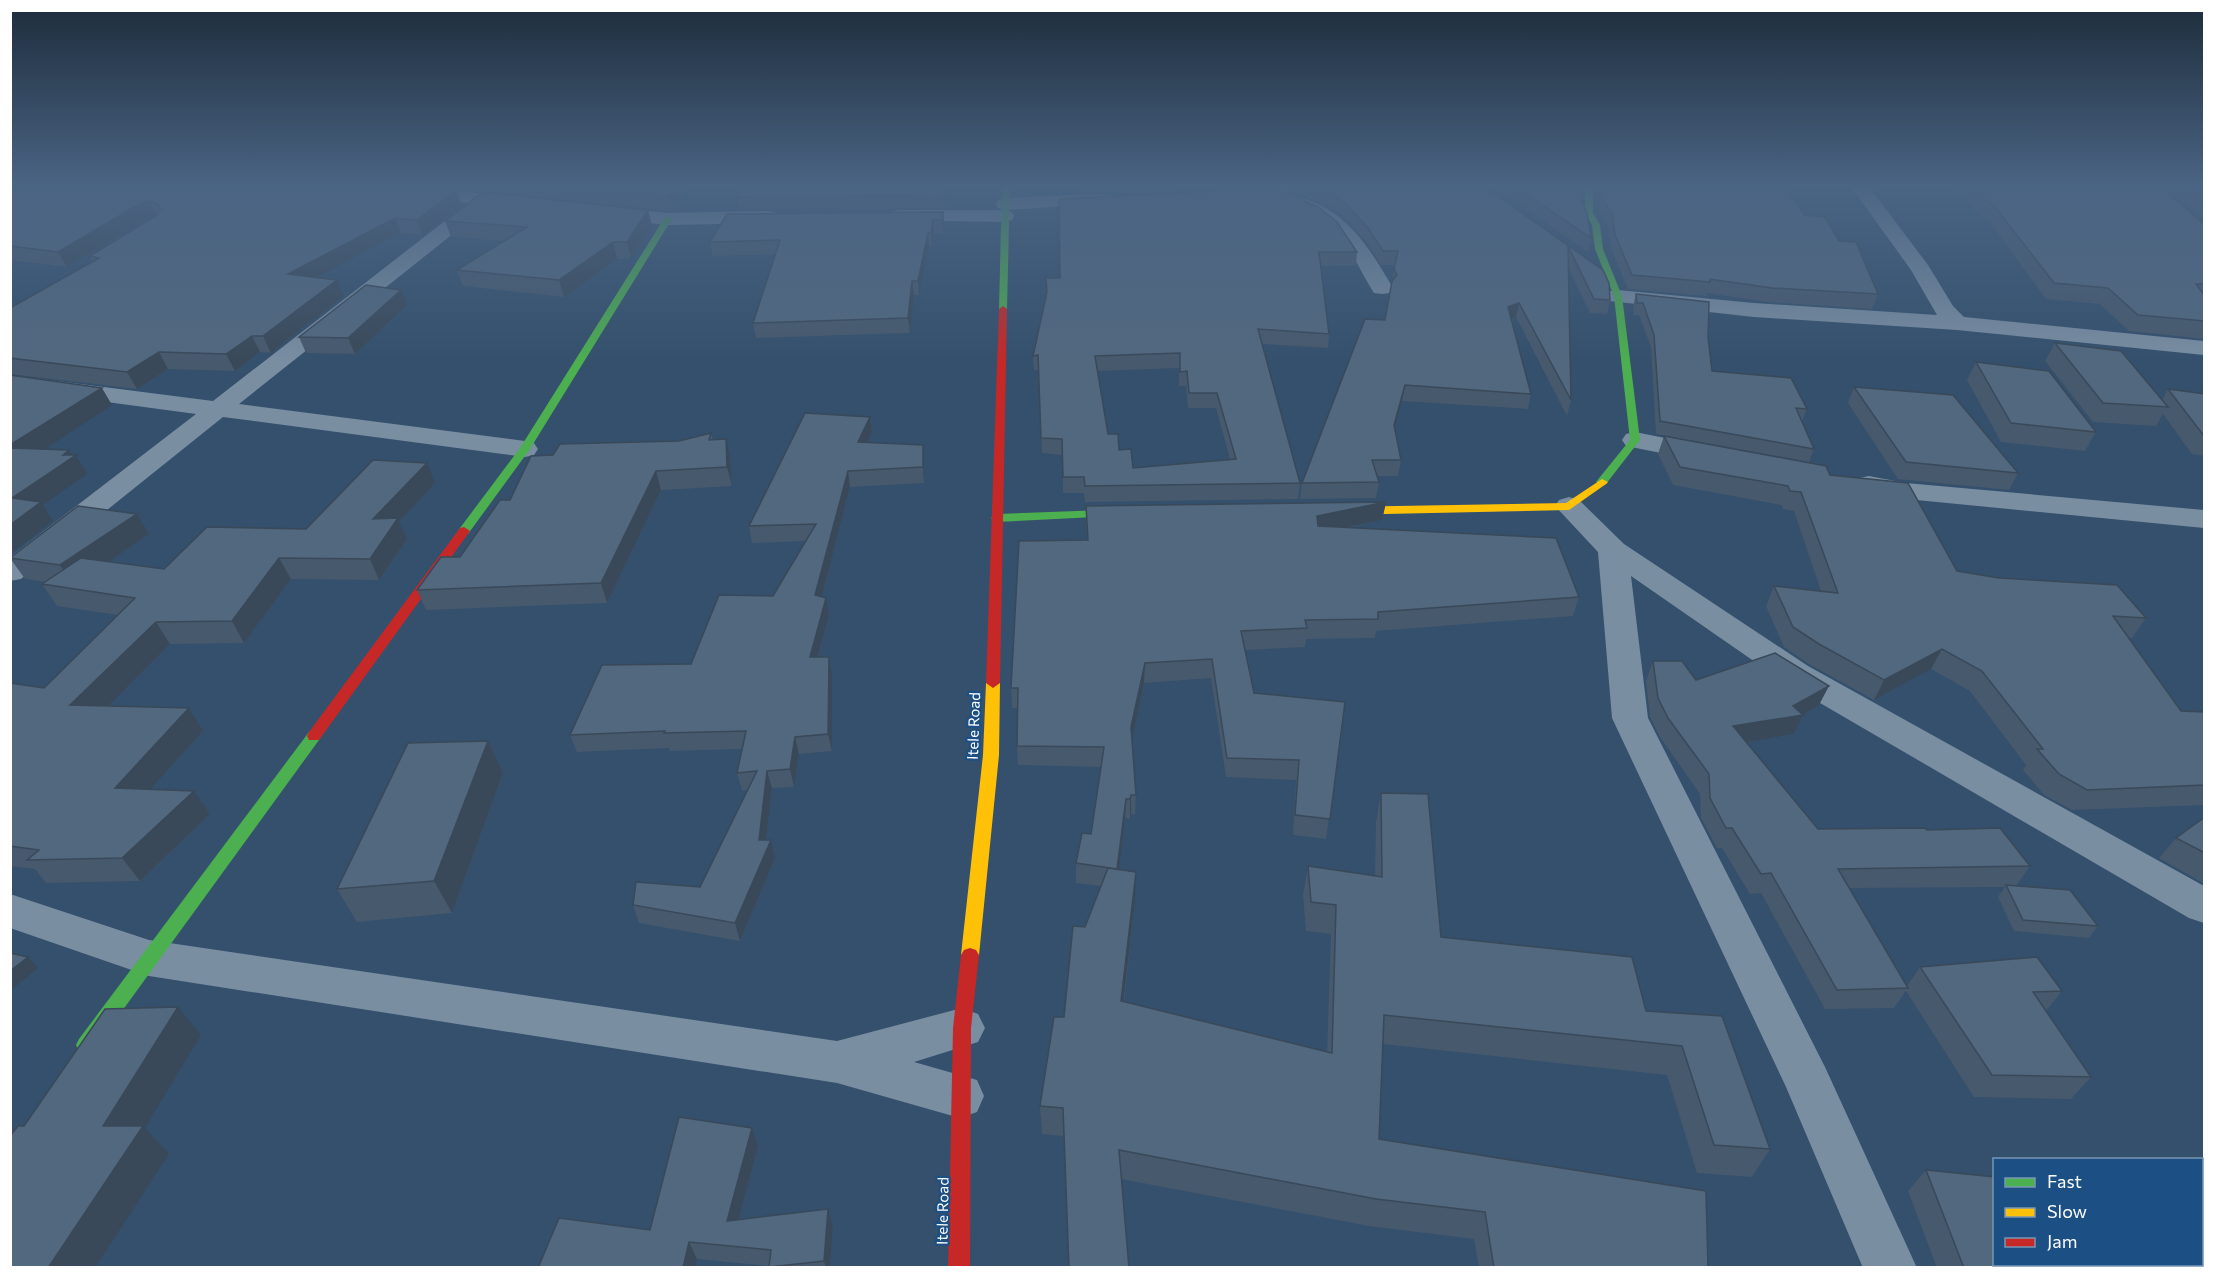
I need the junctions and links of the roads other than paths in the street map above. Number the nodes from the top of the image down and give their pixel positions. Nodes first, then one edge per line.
1 (428, 244) edge
2 (654, 244) edge
3 (1004, 244) edge
4 (1357, 244) edge
5 (1598, 244) edge
6 (1902, 244) edge
7 (1582, 260) edge
8 (1382, 288) dead end
9 (1614, 288) junction
10 (1957, 323) junction
11 (2205, 348) edge
12 (10, 382) edge
13 (217, 408) junction
14 (1635, 440) junction
15 (525, 449) junction
16 (1731, 459) edge
17 (1848, 480) edge
18 (1569, 507) junction
19 (1320, 511) edge
20 (1146, 513) edge
21 (998, 518) junction
22 (2205, 519) edge
23 (1613, 550) junction
24 (10, 572) edge
25 (2205, 906) edge
26 (10, 911) edge
27 (149, 958) junction
28 (962, 1028) junction
29 (80, 1055) edge
30 (837, 1062) junction
31 (960, 1096) junction
32 (958, 1268) edge
33 (1890, 1268) edge

1 - 13 street
2 - 15 street
3 - 21 street, Itele Road
4 - 8 street
5 - 9 street
6 - 10 street
7 - 9 street
9 - 10 street
9 - 14 street
10 - 11 street
12 - 13 street
13 - 15 street
13 - 24 street
14 - 16 street
14 - 18 street
15 - 27 street
17 - 22 street
18 - 19 street
18 - 23 street
20 - 21 street
21 - 28 street, Itele Road
23 - 25 street
23 - 33 street
26 - 27 street
27 - 29 street
27 - 30 street
28 - 30 street
28 - 31 street, Itele Road
30 - 31 street
31 - 32 street, Itele Road

